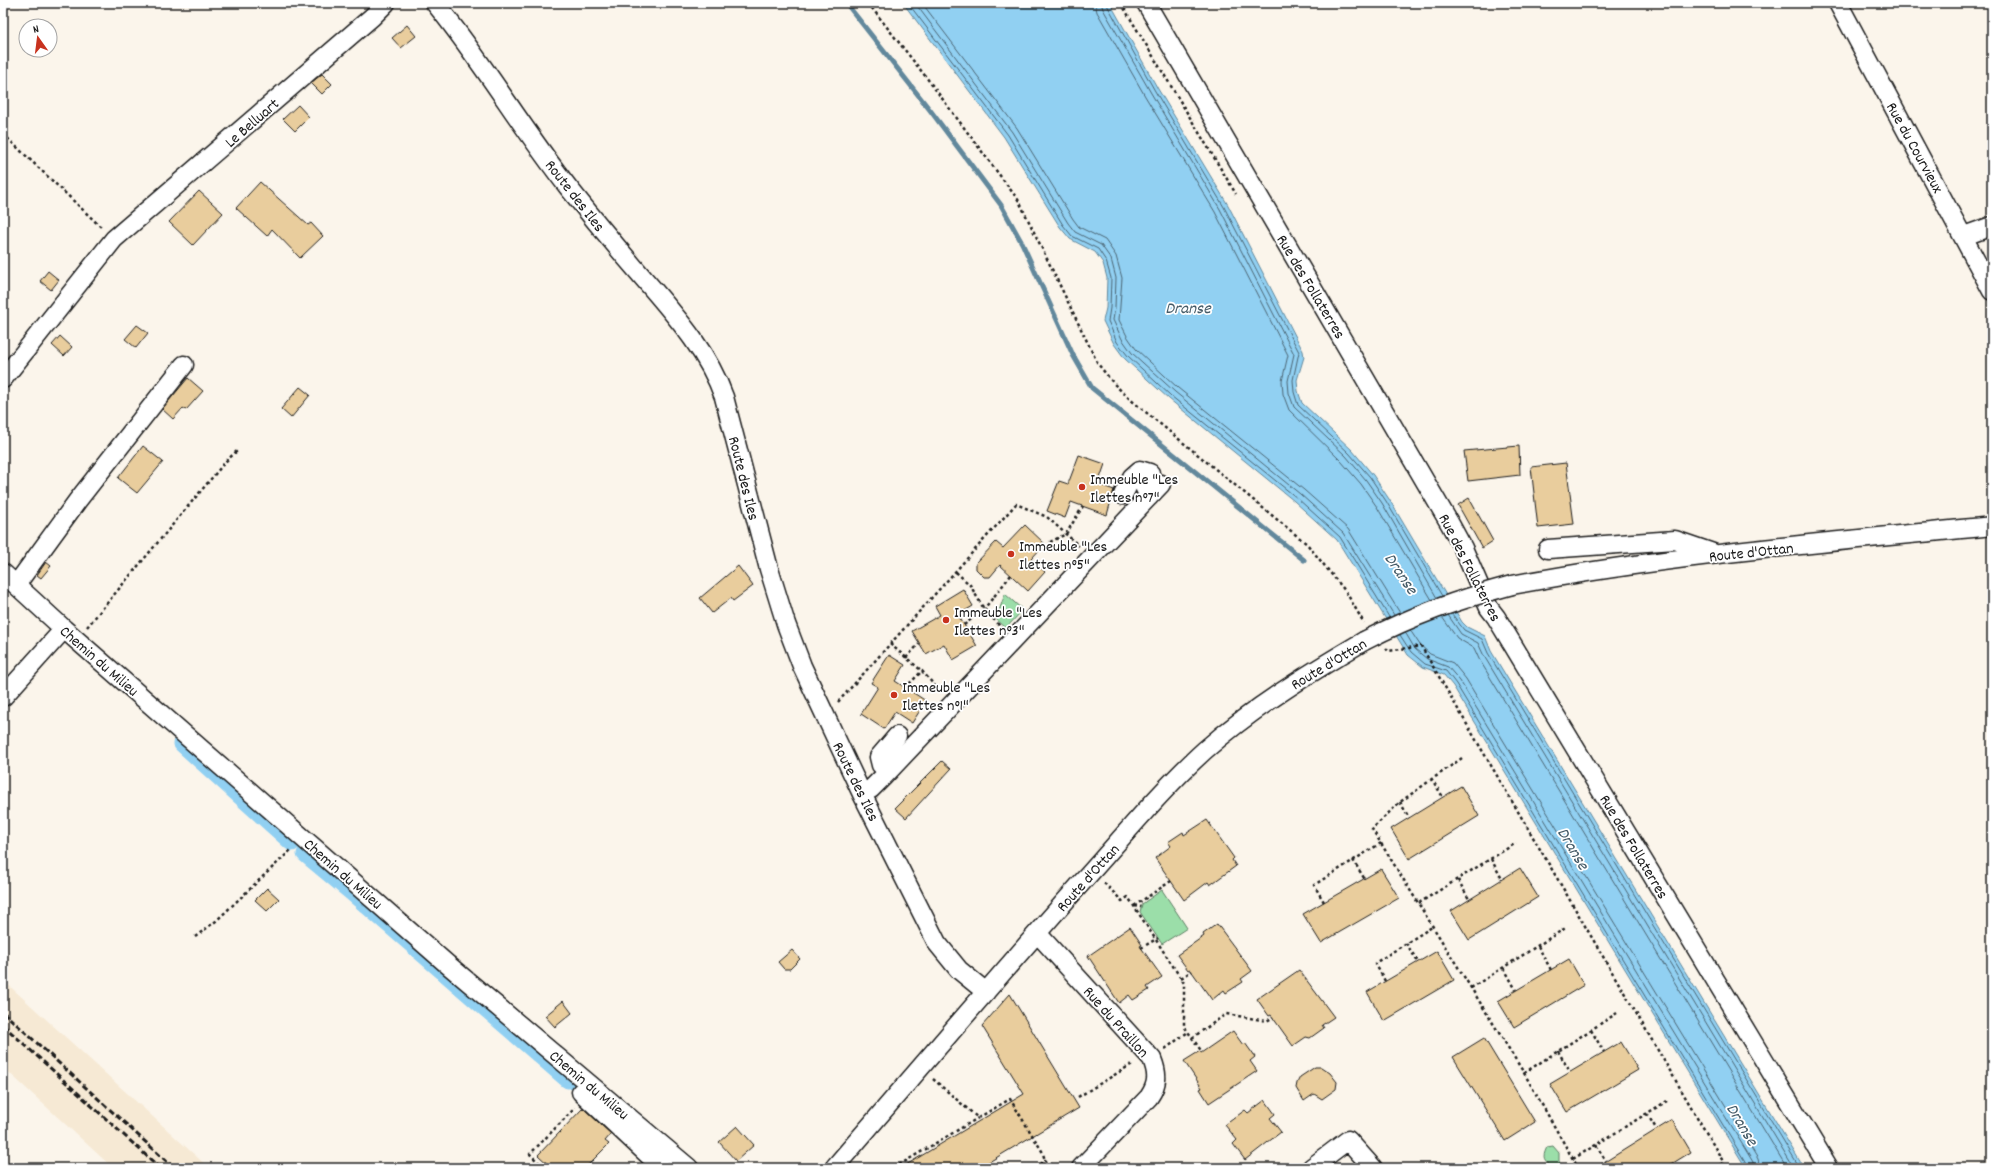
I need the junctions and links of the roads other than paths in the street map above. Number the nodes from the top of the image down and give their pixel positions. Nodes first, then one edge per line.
1 (386, 3) edge
2 (435, 3) edge
3 (1146, 3) edge
4 (1838, 3) edge
5 (1992, 226) edge
6 (1964, 236) junction
7 (1992, 291) edge
8 (184, 365) dead end
9 (3, 379) edge
10 (1123, 495) dead end
11 (1992, 526) edge
12 (1548, 550) dead end
13 (1716, 554) junction
14 (9, 579) edge
15 (71, 634) junction
16 (3, 697) edge
17 (897, 736) dead end
18 (887, 772) junction
19 (862, 794) junction
20 (1037, 933) junction
21 (986, 992) junction
22 (581, 1092) road end
23 (659, 1165) dead end
24 (689, 1168) edge
25 (834, 1168) edge
26 (1081, 1168) edge
27 (1311, 1168) edge
28 (1373, 1168) edge
29 (1829, 1168) edge

1 - 9 street, Le Belluart
2 - 19 street, Route des Iles
3 - 29 street, Rue des Follaterres
4 - 6 street, Rue du Courvieux
5 - 6 street
6 - 7 street, Rue du Courvieux
8 - 14 street
10 - 18 street
11 - 13 street, Route d'Ottan
12 - 13 street
13 - 20 street, Route d'Ottan, bridge
14 - 15 street, Chemin du Milieu
15 - 16 street
15 - 24 street, Chemin du Milieu
17 - 18 street
18 - 19 street
19 - 21 street, Route des Iles
20 - 21 street, Route d'Ottan
20 - 26 street, Rue du Praillon
21 - 25 street, Route d'Ottan
22 - 23 street
27 - 28 street

